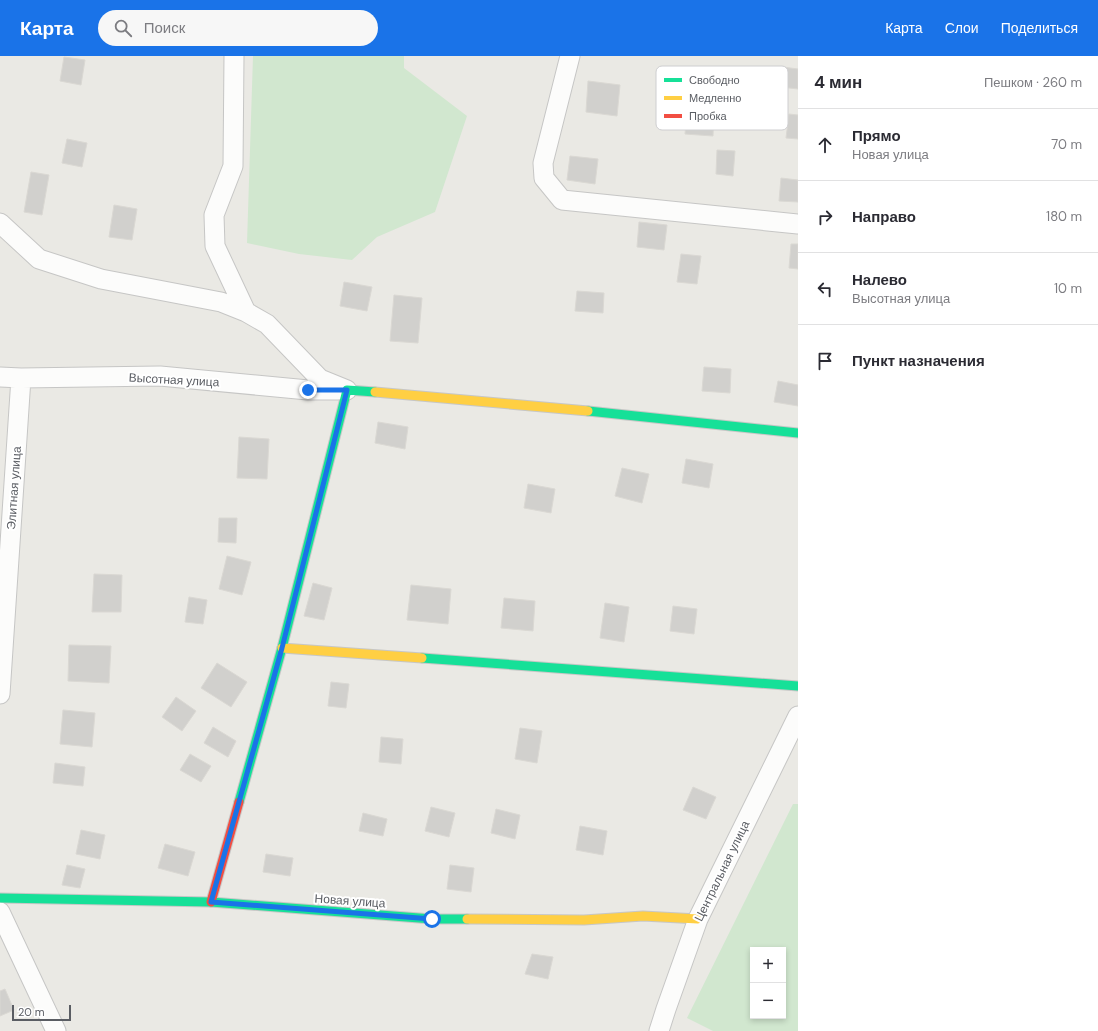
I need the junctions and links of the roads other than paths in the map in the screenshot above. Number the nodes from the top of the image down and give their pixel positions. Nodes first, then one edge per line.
1 (234, 56) edge
2 (570, 56) edge
3 (0, 223) edge
4 (798, 224) edge
5 (246, 312) junction
6 (0, 377) edge
7 (22, 378) junction
8 (347, 390) junction
9 (798, 433) edge
10 (282, 648) junction
11 (798, 686) edge
12 (0, 694) edge
13 (798, 716) edge
14 (0, 898) edge
15 (211, 902) junction
16 (0, 912) edge
17 (698, 919) junction
18 (56, 1031) edge
19 (659, 1031) edge

1 - 5 street
2 - 4 street
3 - 5 street
5 - 8 street
6 - 7 street, Высотная улица
7 - 8 street, Высотная улица
7 - 12 street, Элитная улица
8 - 9 street
8 - 10 street
10 - 11 street
10 - 15 street
13 - 17 street, Центральная улица
14 - 15 street, Новая улица
15 - 17 street, Новая улица
16 - 18 street
17 - 19 street, Центральная улица

